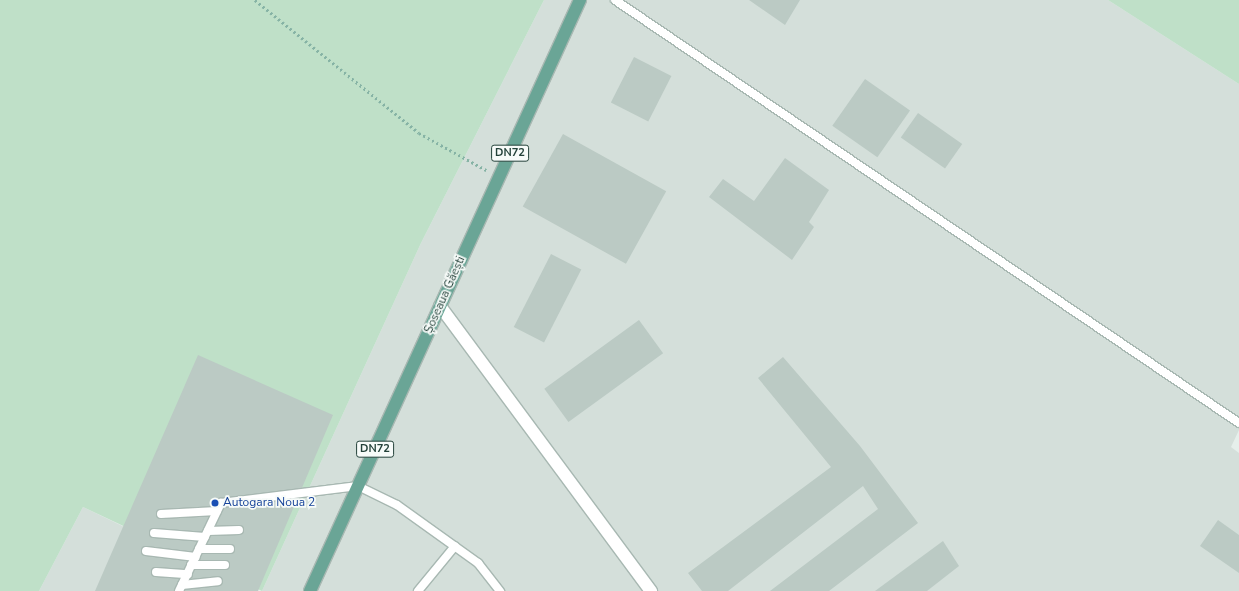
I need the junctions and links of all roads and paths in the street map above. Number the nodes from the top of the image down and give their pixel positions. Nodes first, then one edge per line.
1 (255, 0) edge
2 (580, 0) edge
3 (615, 0) edge
4 (499, 177) junction
5 (440, 306) junction
6 (1239, 423) edge
7 (358, 486) junction
8 (218, 511) junction
9 (161, 514) dead end
10 (239, 530) dead end
11 (154, 534) dead end
12 (207, 534) junction
13 (455, 546) junction
14 (230, 548) dead end
15 (199, 549) junction
16 (146, 551) dead end
17 (196, 557) junction
18 (225, 565) dead end
19 (192, 566) junction
20 (156, 572) dead end
21 (188, 574) junction
22 (218, 581) dead end
23 (181, 588) edge
24 (310, 591) edge
25 (418, 591) edge
26 (500, 591) edge
27 (651, 591) edge

1 - 4 path
2 - 4 main road, Șoseaua Găești / DN72
3 - 6 lane
4 - 5 main road, Șoseaua Găești / DN72
5 - 7 main road, Șoseaua Găești / DN72
5 - 27 street
7 - 8 lane
7 - 13 lane
7 - 24 main road, Șoseaua Găești / DN72
8 - 9 lane
8 - 12 lane
10 - 12 lane
11 - 12 lane
12 - 15 lane
13 - 25 lane
13 - 26 lane
14 - 15 lane
15 - 17 lane
16 - 17 lane
17 - 19 lane
18 - 19 lane
19 - 21 lane
20 - 21 lane
21 - 23 lane
22 - 23 lane

